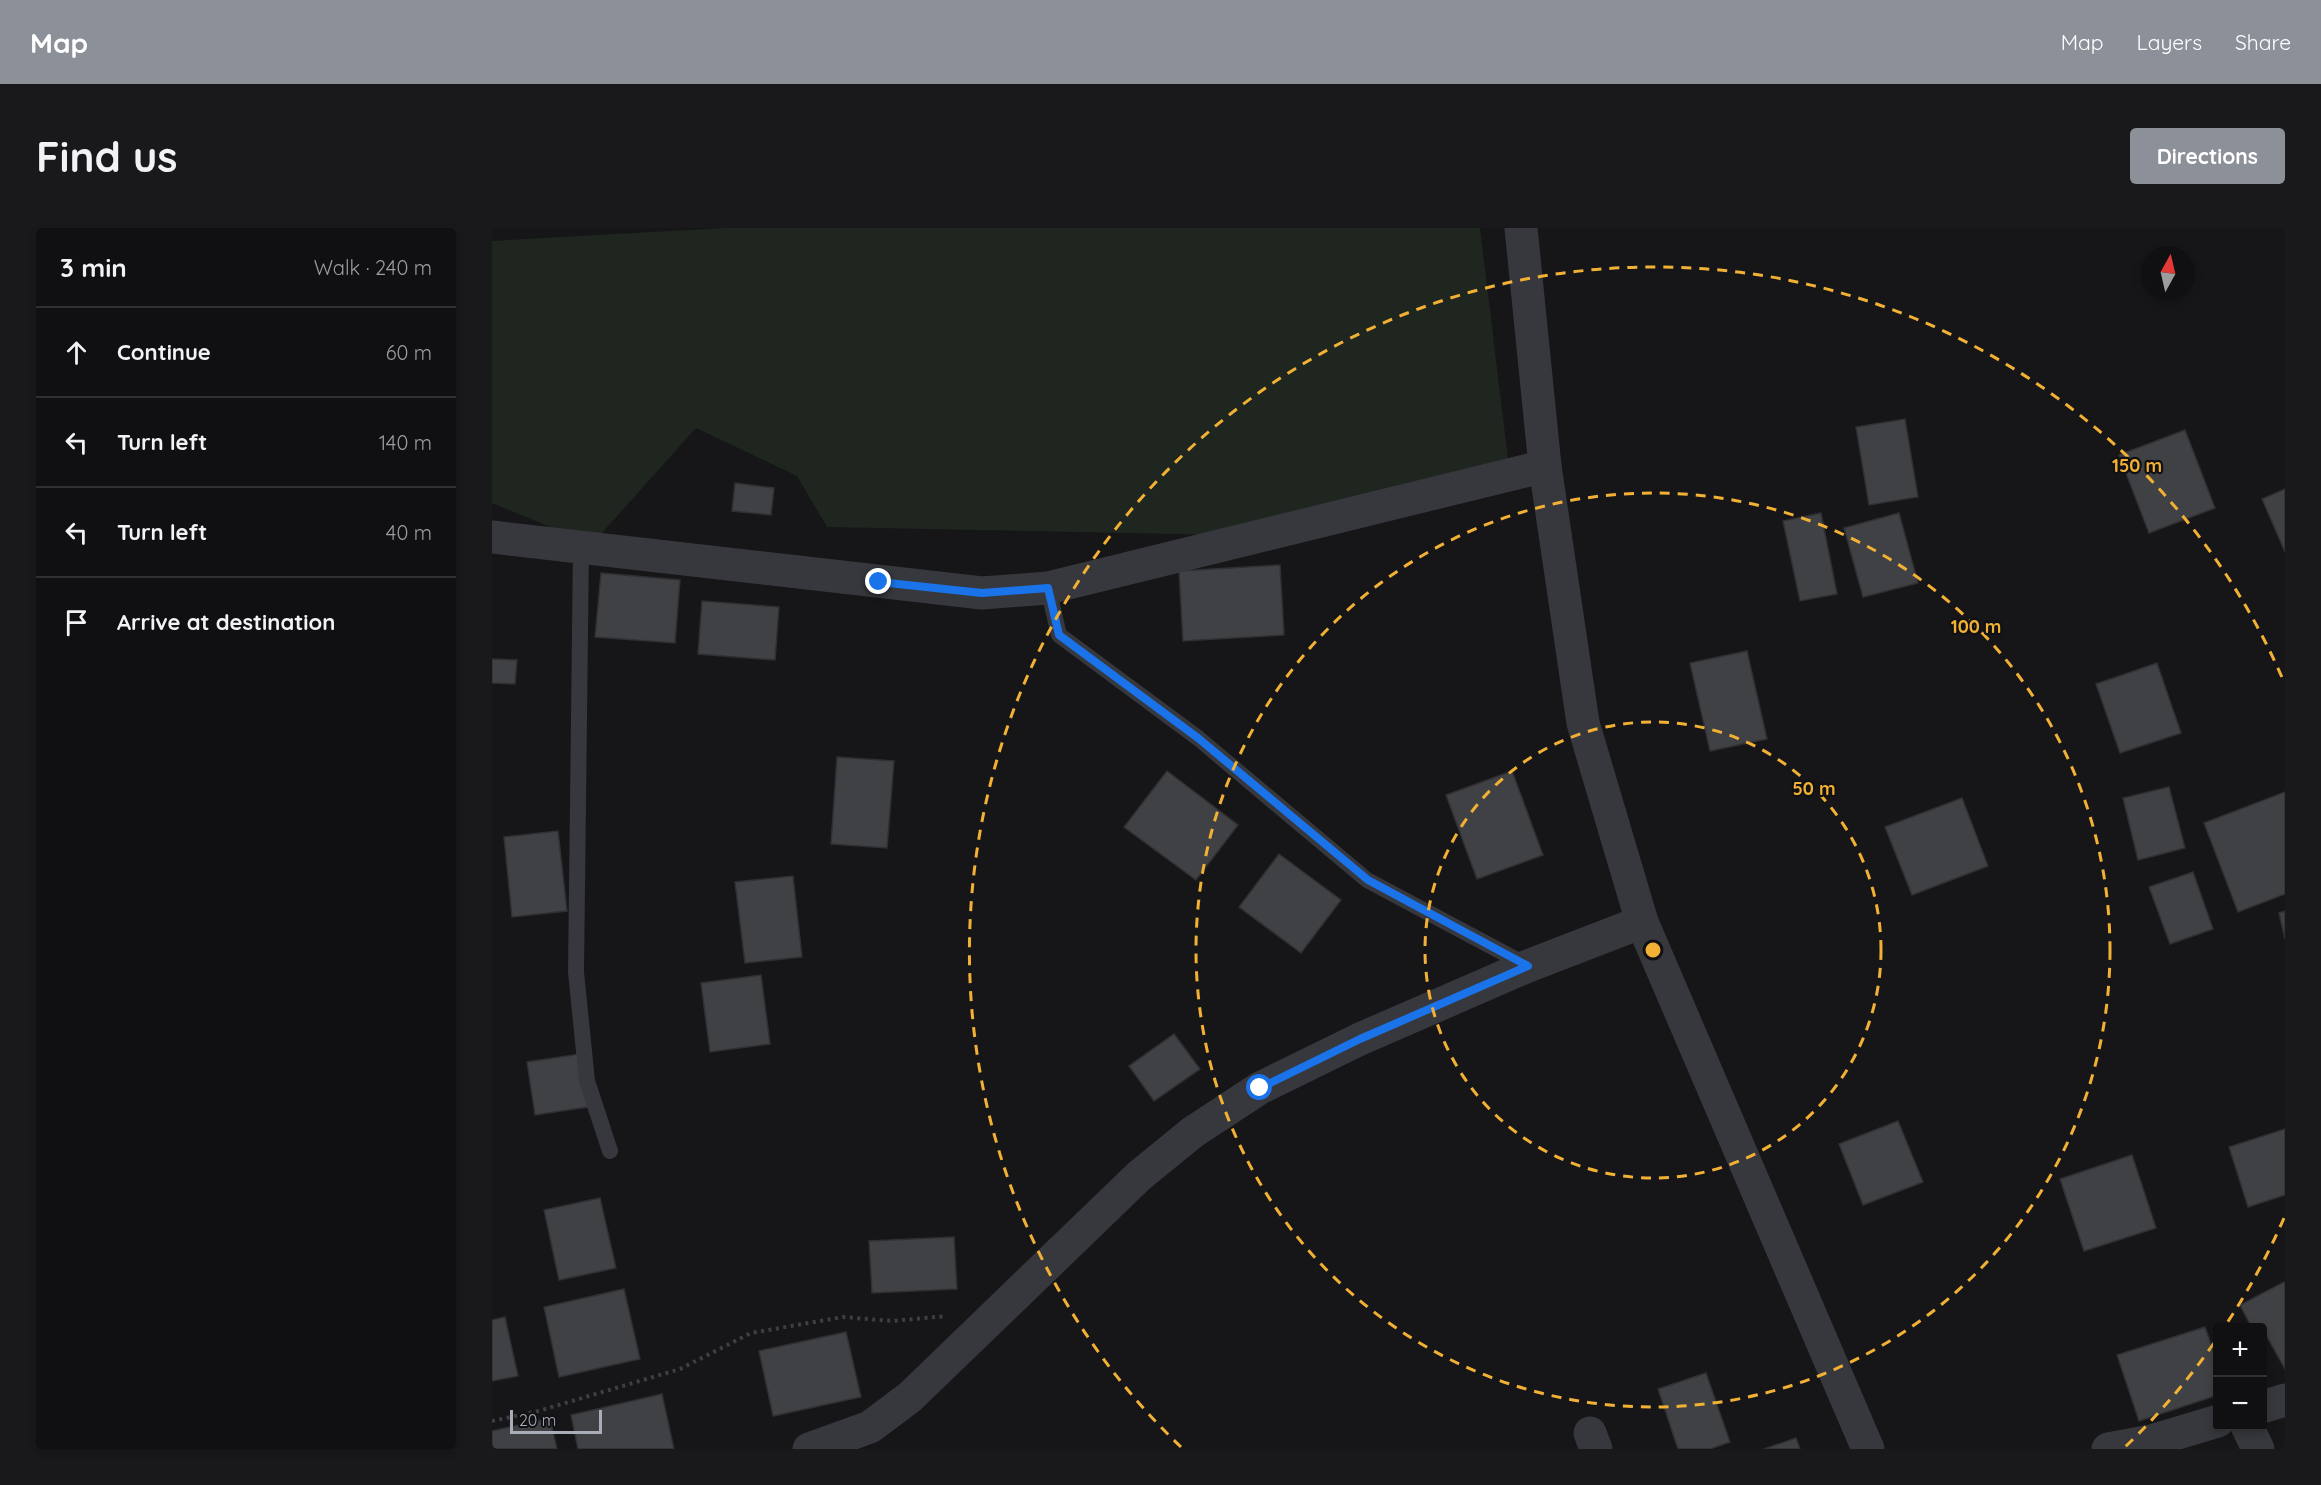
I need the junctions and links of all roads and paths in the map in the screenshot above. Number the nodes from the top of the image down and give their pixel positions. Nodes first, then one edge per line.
1 (1521, 228) edge
2 (1545, 466) junction
3 (492, 537) edge
4 (581, 547) junction
5 (1048, 588) junction
6 (1642, 922) junction
7 (1528, 966) junction
8 (610, 1151) dead end
9 (996, 1312) junction
10 (2285, 1400) edge
11 (2267, 1405) edge
12 (492, 1421) edge
13 (2213, 1422) edge
14 (2249, 1431) edge
15 (809, 1449) edge
16 (1868, 1449) edge
17 (2108, 1449) edge
18 (2258, 1449) edge

1 - 2 street
2 - 5 street
2 - 6 street
3 - 4 street
4 - 5 street
4 - 8 lane
5 - 7 lane
6 - 7 street
6 - 16 street
7 - 9 street
9 - 12 path
9 - 15 street
10 - 11 street
13 - 17 street
14 - 18 street

